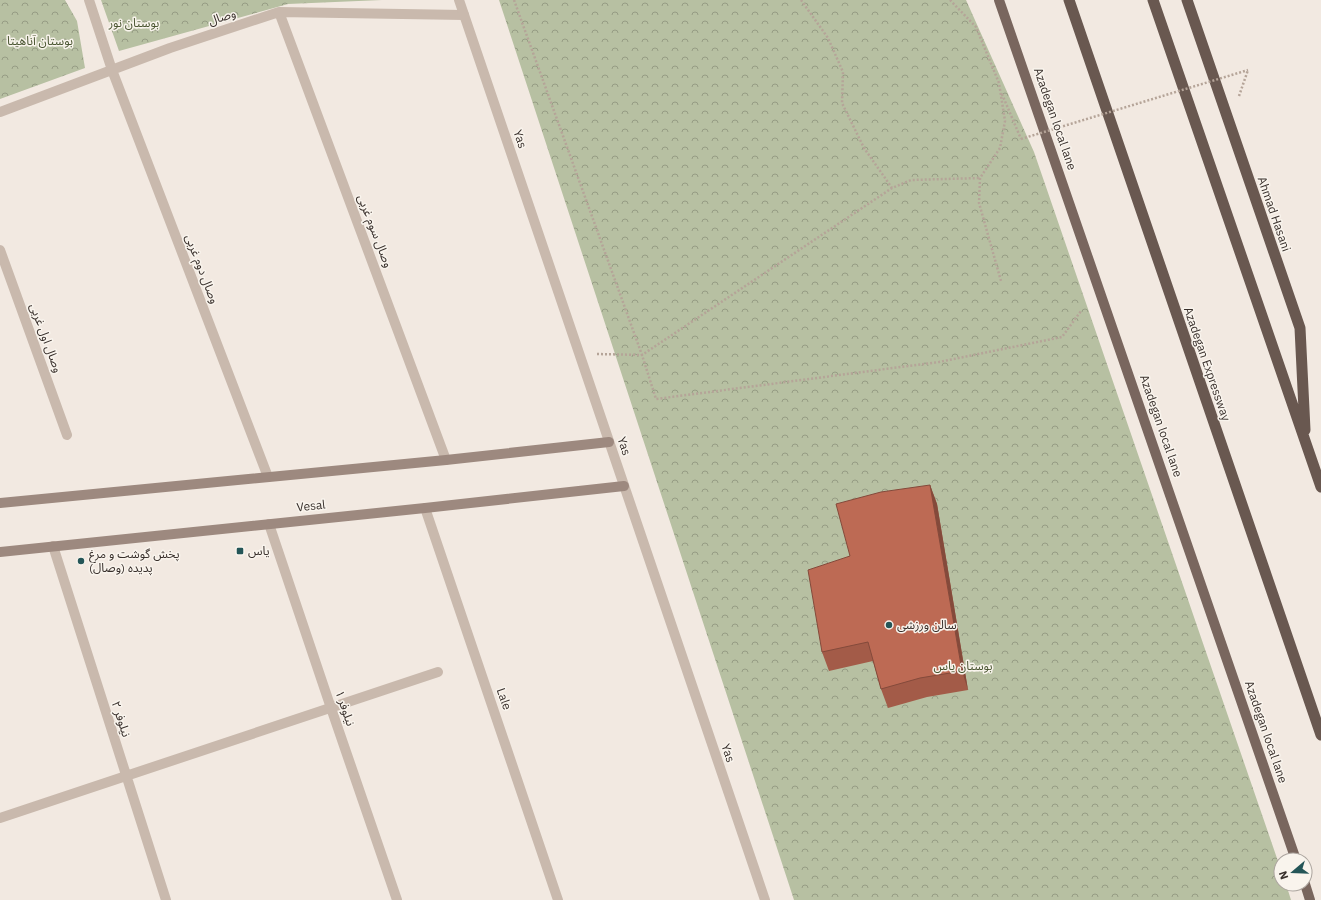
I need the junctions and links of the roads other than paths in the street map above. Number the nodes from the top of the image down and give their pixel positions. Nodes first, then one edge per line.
1 (89, 0) edge
2 (459, 0) edge
3 (999, 0) edge
4 (1069, 0) edge
5 (1152, 0) edge
6 (1187, 0) edge
7 (279, 12) junction
8 (464, 14) junction
9 (112, 70) junction
10 (0, 112) edge
11 (0, 250) edge
12 (67, 435) dead end
13 (609, 442) junction
14 (1306, 443) junction
15 (446, 460) junction
16 (268, 477) junction
17 (624, 486) junction
18 (1321, 487) edge
19 (0, 503) edge
20 (425, 508) junction
21 (269, 524) junction
22 (53, 546) junction
23 (0, 552) edge
24 (438, 672) dead end
25 (331, 708) junction
26 (1321, 735) edge
27 (126, 776) junction
28 (0, 818) edge
29 (1293, 852) edge
30 (166, 900) edge
31 (398, 900) edge
32 (558, 900) edge
33 (765, 900) edge

1 - 9 street, وصال دوم غربی
2 - 8 street, Yas
3 - 29 main road, Azadegan local lane
4 - 26 highway, Azadegan Expressway
5 - 14 highway
6 - 14 highway, Ahmad Hasani
7 - 8 street, وصال
7 - 9 street, وصال
7 - 15 street, وصال سوم غربی
8 - 13 street, Yas
9 - 10 street, وصال
9 - 16 street, وصال دوم غربی
11 - 12 street, وصال اول غربی
13 - 15 main road
13 - 17 street, Yas
14 - 18 highway
15 - 16 main road
16 - 19 main road
17 - 20 main road, Vesal
17 - 33 street, Yas
20 - 21 main road, Vesal
20 - 32 street, Lale
21 - 22 main road, Vesal
21 - 25 street, نیلوفر ۱
22 - 23 main road, Vesal
22 - 27 street, نیلوفر ۲
24 - 25 street
25 - 27 street
25 - 31 street, نیلوفر ۱
27 - 28 street
27 - 30 street, نیلوفر ۲

